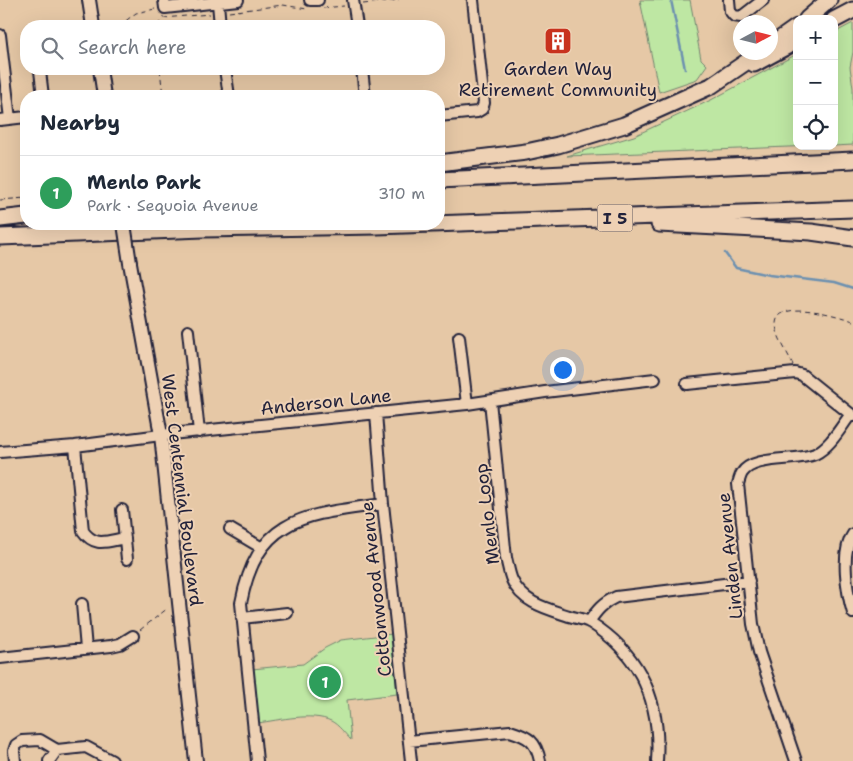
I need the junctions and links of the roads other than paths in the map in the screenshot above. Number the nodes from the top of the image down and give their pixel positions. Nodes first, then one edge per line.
1 (89, 0) edge
2 (238, 0) edge
3 (473, 0) edge
4 (729, 0) edge
5 (763, 0) edge
6 (829, 0) edge
7 (354, 2) edge
8 (317, 4) edge
9 (308, 5) edge
10 (218, 8) junction
11 (164, 9) edge
12 (853, 10) edge
13 (812, 15) edge
14 (838, 18) edge
15 (92, 20) edge
16 (219, 20) edge
17 (356, 20) edge
18 (793, 30) edge
19 (0, 35) edge
20 (778, 40) edge
21 (793, 43) edge
22 (1, 46) edge
23 (749, 60) edge
24 (40, 75) edge
25 (101, 75) edge
26 (226, 75) edge
27 (363, 75) edge
28 (3, 84) edge
29 (711, 86) junction
30 (42, 90) edge
31 (103, 90) edge
32 (227, 90) edge
33 (365, 90) edge
34 (445, 115) edge
35 (20, 118) edge
36 (5, 120) edge
37 (853, 160) edge
38 (445, 162) edge
39 (445, 180) edge
40 (853, 208) edge
41 (20, 217) edge
42 (0, 219) edge
43 (582, 219) junction
44 (445, 224) edge
45 (125, 230) edge
46 (178, 230) edge
47 (0, 237) edge
48 (853, 238) edge
49 (188, 331) dead end
50 (459, 337) dead end
51 (655, 379) dead end
52 (687, 384) dead end
53 (490, 401) junction
54 (467, 404) junction
55 (376, 414) junction
56 (852, 415) edge
57 (199, 432) junction
58 (161, 435) junction
59 (75, 446) junction
60 (0, 452) edge
61 (383, 504) junction
62 (122, 510) dead end
63 (230, 528) dead end
64 (853, 534) edge
65 (125, 538) junction
66 (262, 548) junction
67 (127, 559) dead end
68 (749, 581) junction
69 (82, 604) dead end
70 (853, 613) edge
71 (288, 614) dead end
72 (242, 618) junction
73 (589, 622) junction
74 (133, 636) road end
75 (86, 649) junction
76 (0, 658) edge
77 (409, 741) junction
78 (57, 750) junction
79 (15, 761) edge
80 (49, 761) edge
81 (112, 761) edge
82 (196, 761) edge
83 (257, 761) edge
84 (411, 761) edge
85 (540, 761) edge
86 (657, 761) edge
87 (796, 761) edge

1 - 15 main road
2 - 10 street
3 - 34 street
4 - 5 street
6 - 13 highway
7 - 17 street
8 - 9 street
10 - 11 street
10 - 16 street
12 - 14 highway
18 - 20 highway
19 - 22 street
21 - 29 highway
22 - 28 street
23 - 29 highway
24 - 30 street
25 - 31 main road
26 - 32 street
27 - 33 street
28 - 36 street
29 - 38 highway
35 - 36 street
37 - 39 highway
40 - 43 highway, I 5
41 - 42 highway
43 - 44 highway, I 5
43 - 48 highway
45 - 58 main road, West Centennial Boulevard, bridge
46 - 47 highway, I 5
49 - 57 street
50 - 54 street
51 - 53 street, Anderson Lane
52 - 56 street
53 - 54 street, Anderson Lane
53 - 73 street, Menlo Loop
54 - 55 street, Anderson Lane
55 - 57 street, Anderson Lane
55 - 61 street, Cottonwood Avenue
56 - 68 street, Linden Avenue
57 - 58 street, Anderson Lane
58 - 59 street, Anderson Lane
58 - 82 main road, West Centennial Boulevard
59 - 60 street, Anderson Lane
59 - 65 street
61 - 66 street
61 - 77 street, Cottonwood Avenue
62 - 65 street
63 - 66 street
64 - 70 street
65 - 67 street
66 - 72 street
68 - 73 street
68 - 87 street, Linden Avenue
69 - 75 street
71 - 72 street
72 - 83 street
73 - 86 street, Menlo Loop
74 - 75 street
75 - 76 street
77 - 84 street, Cottonwood Avenue
77 - 85 street
78 - 79 street
78 - 80 street
78 - 81 street

